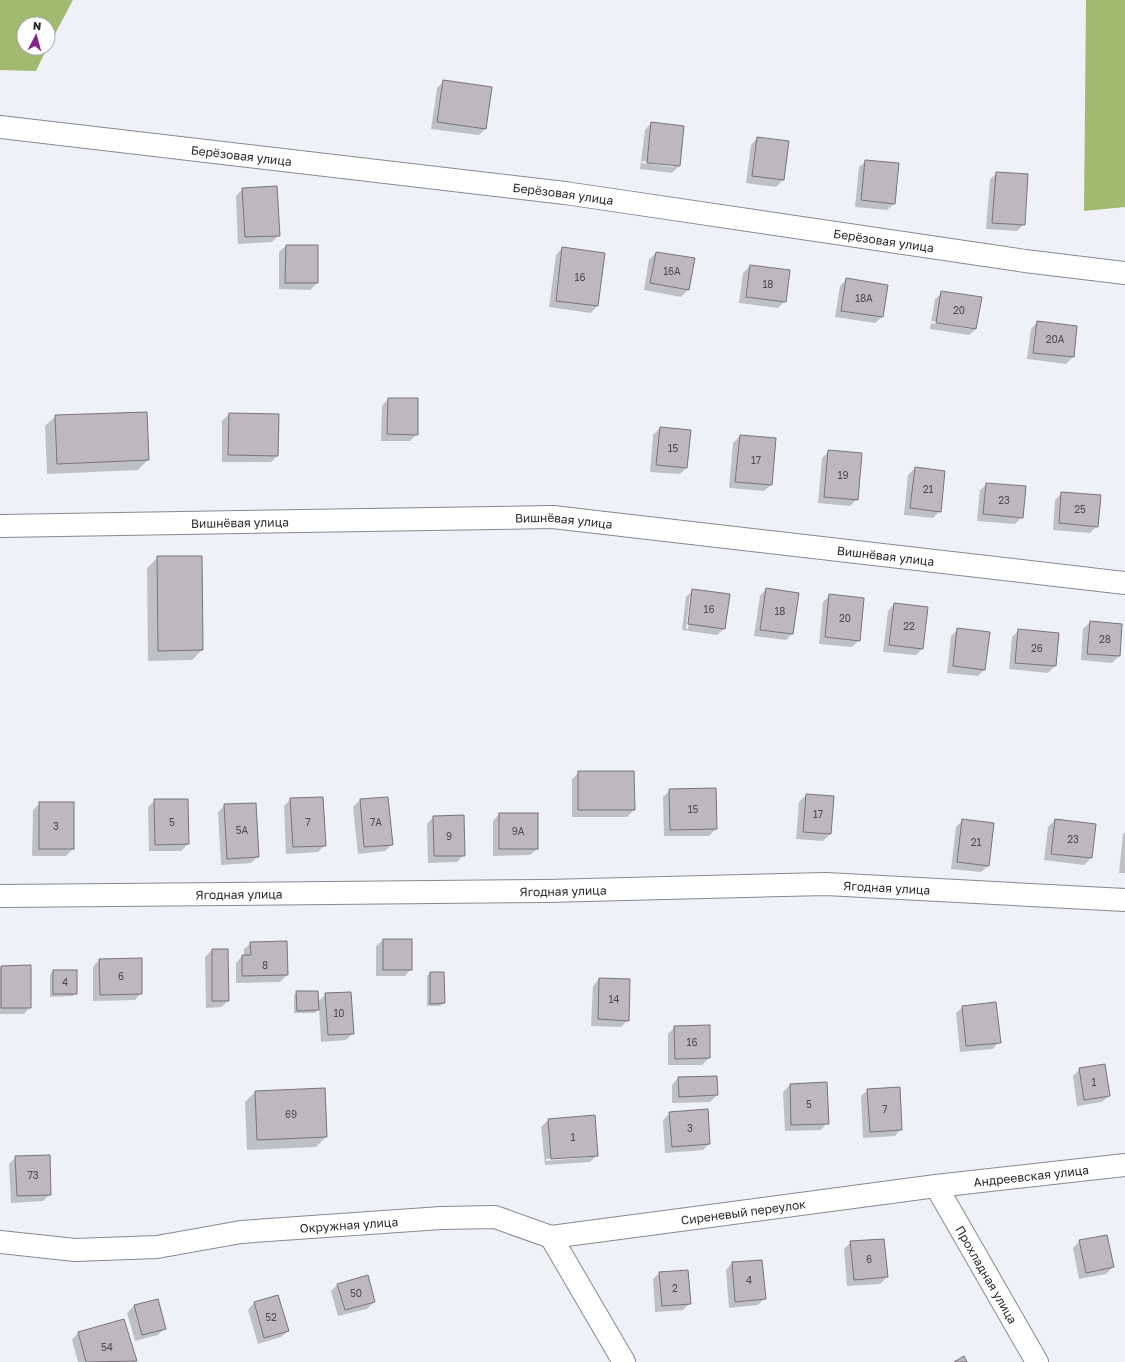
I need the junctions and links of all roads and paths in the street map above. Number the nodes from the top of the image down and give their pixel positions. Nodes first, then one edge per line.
1 (0, 127) edge
2 (1125, 272) edge
3 (0, 526) edge
4 (1125, 583) edge
5 (0, 896) edge
6 (1125, 900) edge
7 (1125, 1164) edge
8 (936, 1186) junction
9 (551, 1237) junction
10 (0, 1242) edge
11 (624, 1362) edge
12 (1037, 1362) edge

1 - 2 street, Берёзовая улица
3 - 4 street, Вишнёвая улица
5 - 6 street, Ягодная улица
7 - 8 street, Андреевская улица
8 - 9 street, Сиреневый переулок
8 - 12 street, Прохладная улица
9 - 10 street, Окружная улица
9 - 11 street

